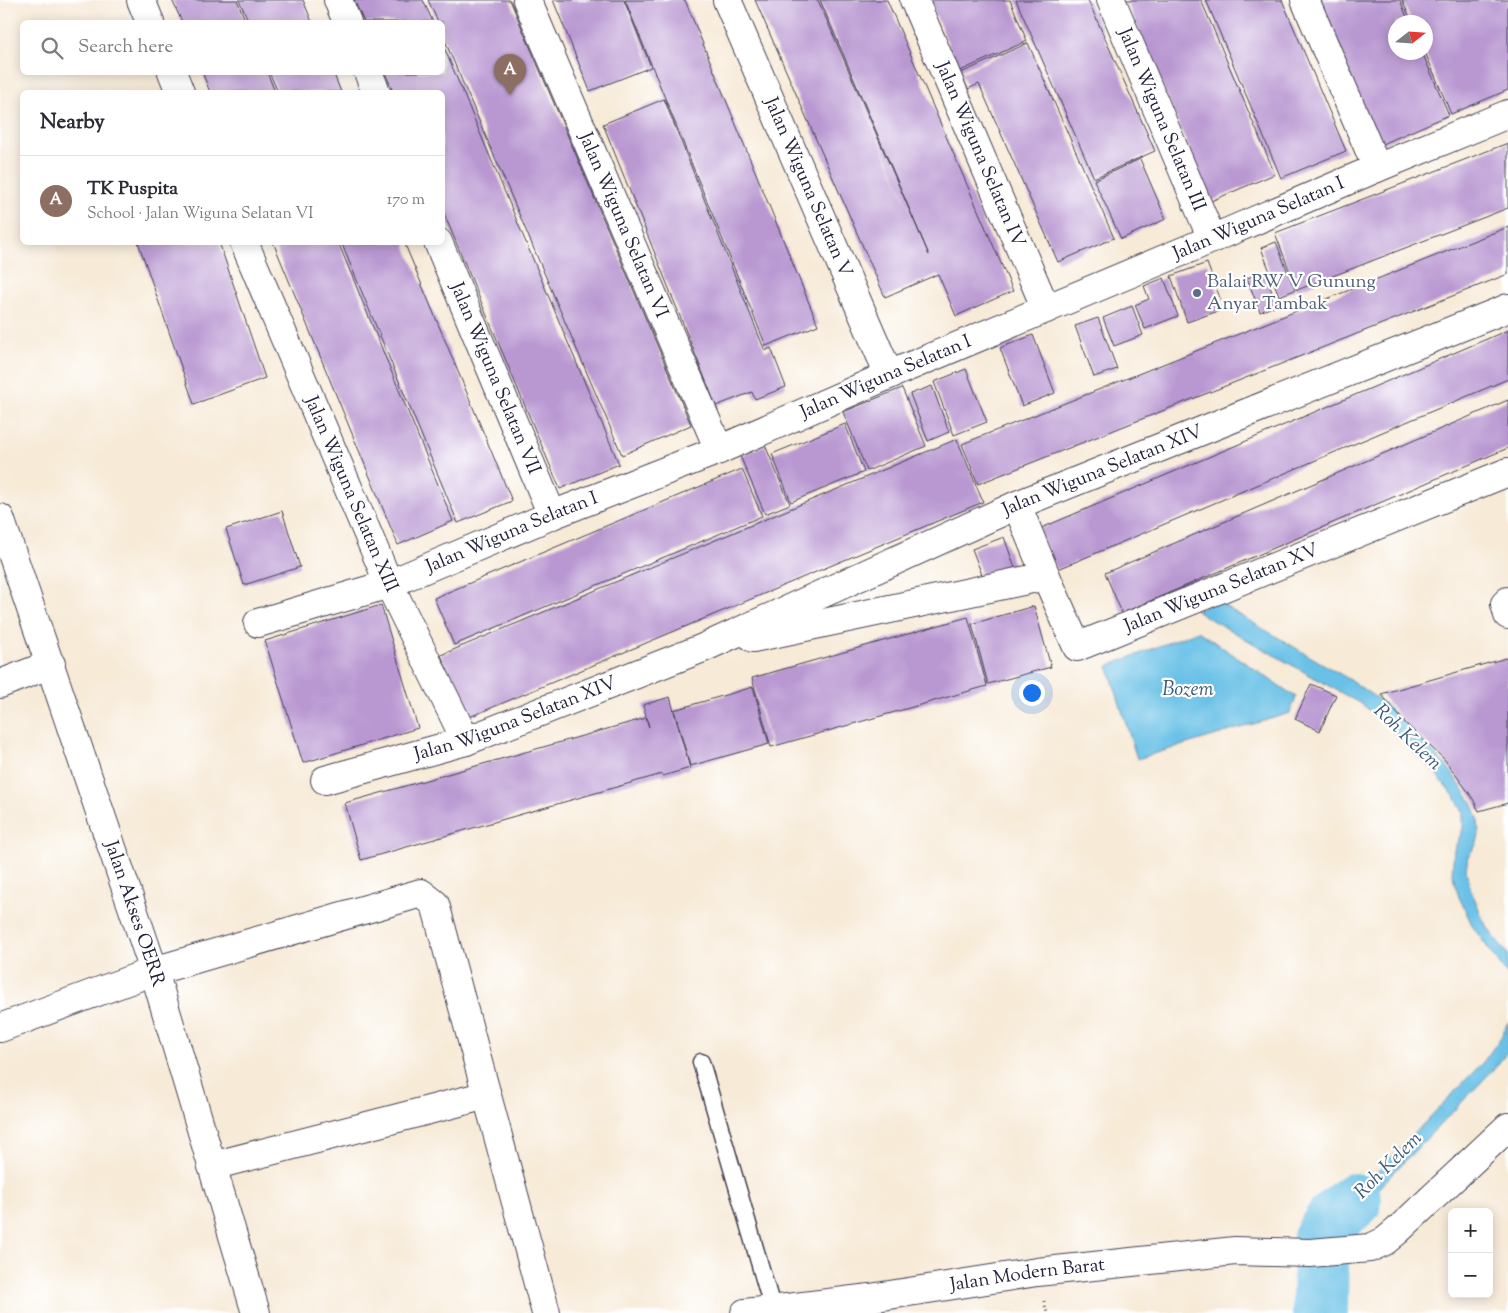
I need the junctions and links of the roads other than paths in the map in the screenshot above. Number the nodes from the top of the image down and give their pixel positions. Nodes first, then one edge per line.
1 (141, 0) edge
2 (338, 0) edge
3 (527, 0) edge
4 (727, 0) edge
5 (914, 0) edge
6 (1111, 0) edge
7 (1305, 0) edge
8 (149, 20) edge
9 (346, 20) edge
10 (173, 75) edge
11 (369, 75) edge
12 (179, 90) edge
13 (375, 90) edge
14 (1508, 114) edge
15 (1376, 168) junction
16 (1212, 239) junction
17 (245, 245) edge
18 (439, 245) edge
19 (1508, 308) edge
20 (1046, 309) junction
21 (889, 375) junction
22 (719, 450) junction
23 (1508, 472) edge
24 (1017, 505) junction
25 (552, 515) junction
26 (0, 518) edge
27 (1046, 576) junction
28 (389, 584) junction
29 (258, 623) dead end
30 (703, 648) junction
31 (51, 664) junction
32 (0, 684) edge
33 (466, 741) junction
34 (325, 780) dead end
35 (154, 971) junction
36 (0, 1028) edge
37 (701, 1062) dead end
38 (487, 1095) junction
39 (1508, 1127) edge
40 (212, 1166) junction
41 (773, 1310) junction
42 (256, 1313) edge
43 (546, 1313) edge
44 (745, 1313) edge

1 - 8 street
2 - 9 street
3 - 22 street, Jalan Wiguna Selatan VI
4 - 21 street, Jalan Wiguna Selatan V
5 - 20 street, Jalan Wiguna Selatan IV
6 - 16 street, Jalan Wiguna Selatan III
7 - 15 street
10 - 12 street
11 - 13 street
14 - 15 street, Jalan Wiguna Selatan I
15 - 16 street, Jalan Wiguna Selatan I
16 - 20 street, Jalan Wiguna Selatan I
17 - 28 street, Jalan Wiguna Selatan XIII
18 - 25 street, Jalan Wiguna Selatan VII
19 - 24 street, Jalan Wiguna Selatan XIV
20 - 21 street, Jalan Wiguna Selatan I
21 - 22 street, Jalan Wiguna Selatan I
22 - 25 street, Jalan Wiguna Selatan I
23 - 27 street, Jalan Wiguna Selatan XV
24 - 27 street, Jalan Wiguna Selatan XV
24 - 30 street, Jalan Wiguna Selatan XIV
25 - 28 street, Jalan Wiguna Selatan I
26 - 31 street, Jalan Akses OERR
27 - 30 street, Jalan Wiguna Selatan XIV
28 - 29 street, Jalan Wiguna Selatan I
28 - 33 street, Jalan Wiguna Selatan XIII
30 - 33 street, Jalan Wiguna Selatan XIV
31 - 32 street
31 - 35 street, Jalan Akses OERR
33 - 34 street, Jalan Wiguna Selatan XIV
35 - 36 street
35 - 38 street
35 - 40 street, Jalan Akses OERR
37 - 41 lane
38 - 40 street
38 - 43 street
39 - 41 street, Jalan Modern Barat
40 - 42 street, Jalan Akses OERR
41 - 44 street, Jalan Modern Barat

